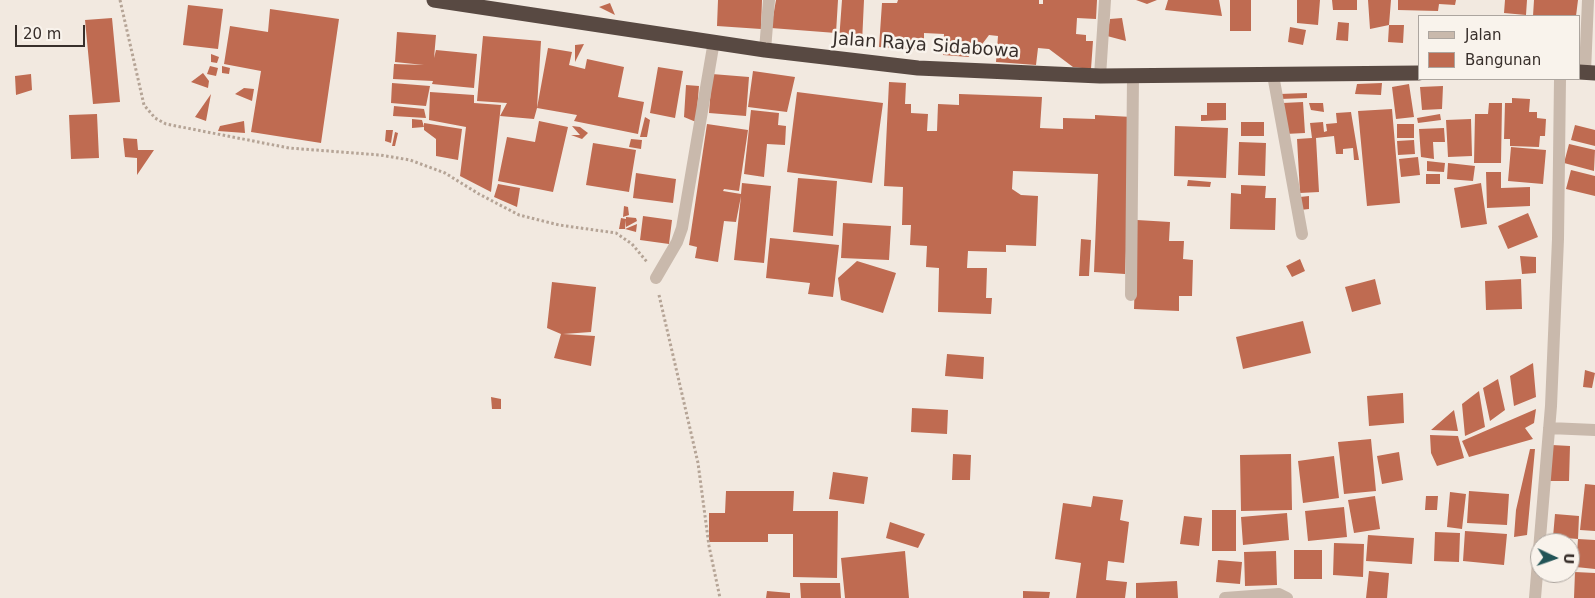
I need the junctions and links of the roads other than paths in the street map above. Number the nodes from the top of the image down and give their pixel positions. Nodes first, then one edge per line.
1 (434, 0) edge
2 (769, 0) edge
3 (1105, 0) edge
4 (1588, 0) edge
5 (488, 4) edge
6 (714, 42) junction
7 (765, 50) junction
8 (1586, 72) edge
9 (1418, 73) edge
10 (1272, 75) junction
11 (1100, 76) junction
12 (1133, 76) junction
13 (1560, 80) edge
14 (1302, 234) dead end
15 (656, 278) road end
16 (1131, 295) dead end
17 (1548, 428) junction
18 (1595, 430) edge
19 (1225, 598) edge
20 (1287, 598) edge
21 (1535, 598) edge

1 - 5 highway, Jalan Raya Sidabowa
2 - 7 street
3 - 11 street
4 - 8 street
5 - 6 highway, Jalan Raya Sidabowa
6 - 7 highway, Jalan Raya Sidabowa
6 - 15 street
7 - 11 highway, Jalan Raya Sidabowa
9 - 10 highway, Jalan Raya Sidabowa
10 - 12 highway, Jalan Raya Sidabowa
10 - 14 street
11 - 12 highway, Jalan Raya Sidabowa
12 - 16 street
13 - 17 street
17 - 18 street
17 - 21 street
19 - 20 street

